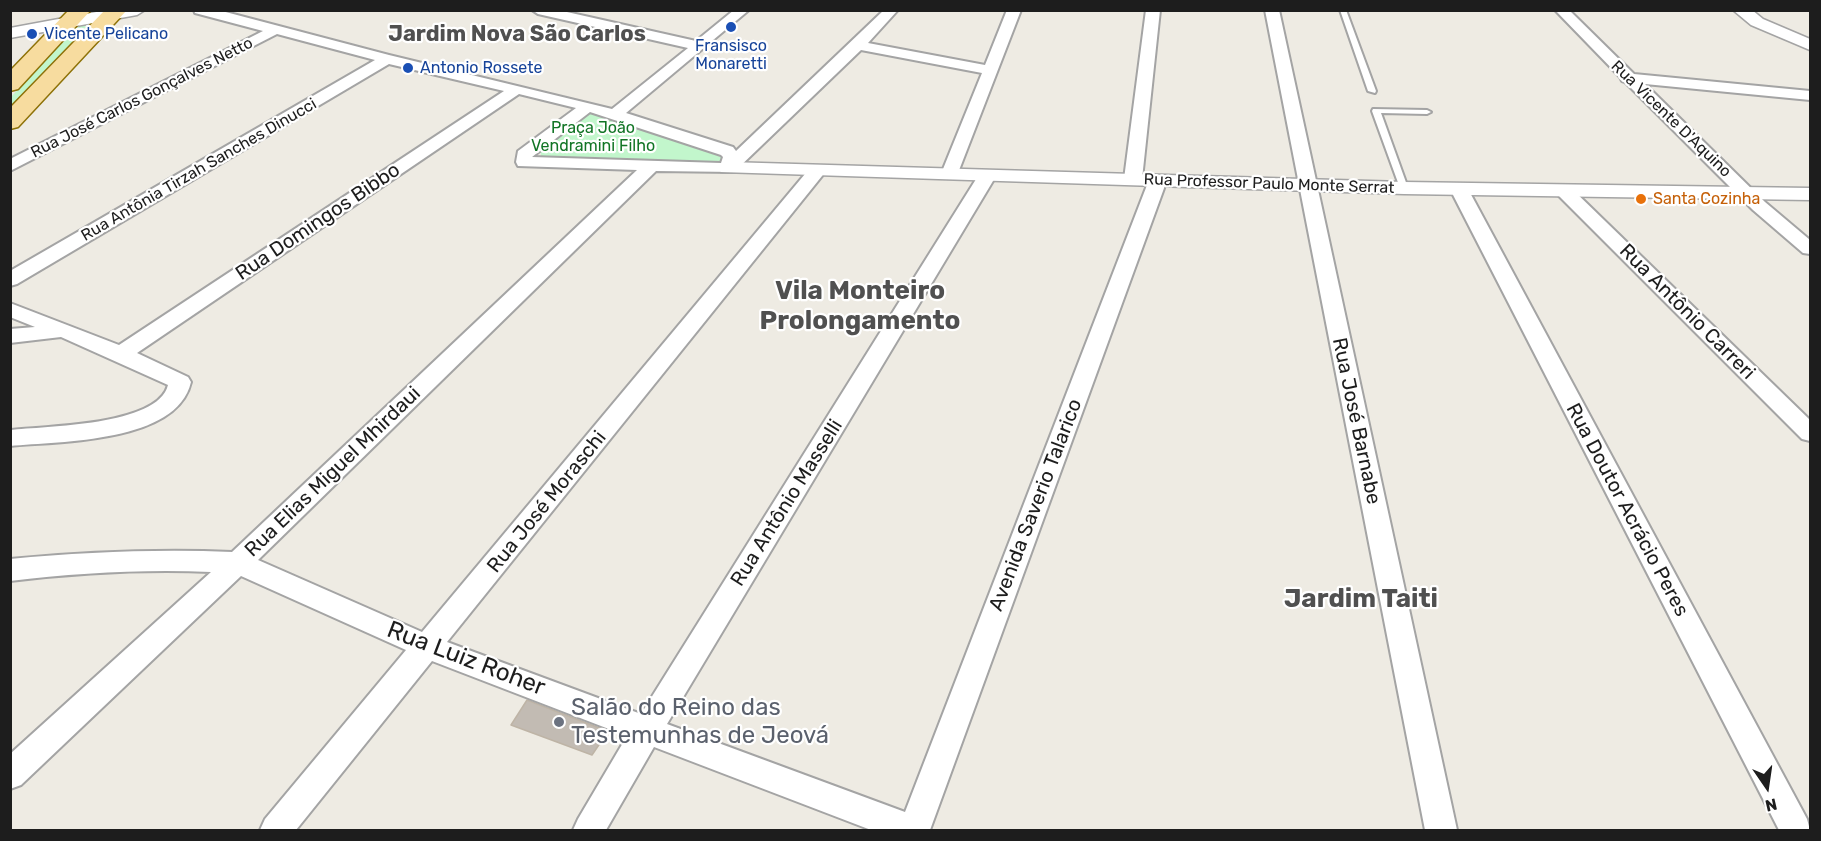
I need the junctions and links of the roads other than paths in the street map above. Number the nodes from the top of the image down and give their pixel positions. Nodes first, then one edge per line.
1 (137, 10) edge
2 (200, 10) edge
3 (538, 10) edge
4 (743, 10) edge
5 (892, 10) edge
6 (1014, 10) edge
7 (1153, 10) edge
8 (1272, 10) edge
9 (1343, 10) edge
10 (1561, 10) edge
11 (1741, 10) edge
12 (114, 13) edge
13 (70, 15) edge
14 (10, 21) edge
15 (273, 31) junction
16 (10, 33) edge
17 (858, 45) junction
18 (1810, 45) edge
19 (698, 46) junction
20 (387, 59) junction
21 (990, 70) junction
22 (1628, 78) junction
23 (13, 79) edge
24 (515, 90) junction
25 (1372, 91) dead end
26 (1810, 95) edge
27 (588, 106) junction
28 (1427, 112) dead end
29 (615, 114) junction
30 (10, 122) edge
31 (10, 166) edge
32 (651, 166) junction
33 (728, 168) junction
34 (816, 172) junction
35 (950, 174) junction
36 (987, 176) junction
37 (1133, 179) junction
38 (1158, 180) junction
39 (1307, 184) junction
40 (1404, 188) junction
41 (1459, 189) junction
42 (1564, 191) junction
43 (1749, 194) junction
44 (1810, 194) edge
45 (1810, 249) edge
46 (10, 280) edge
47 (10, 309) edge
48 (64, 331) junction
49 (10, 336) edge
50 (121, 354) junction
51 (1810, 433) edge
52 (10, 438) edge
53 (238, 563) junction
54 (10, 570) edge
55 (428, 647) junction
56 (648, 729) junction
57 (10, 775) edge
58 (276, 831) edge
59 (589, 831) edge
60 (912, 831) edge
61 (1441, 831) edge
62 (1796, 831) edge

1 - 12 street
2 - 15 street
3 - 19 street
4 - 19 street
5 - 17 street
6 - 21 street
7 - 37 street
8 - 39 street, Rua José Barnabe
9 - 25 lane
10 - 22 street, Rua Vicente D'Aquino
11 - 18 street
12 - 13 street
12 - 30 main road
13 - 14 street
13 - 16 street
13 - 23 main road
15 - 20 street
15 - 31 street, Rua José Carlos Gonçalves Netto
17 - 21 street
17 - 33 street
19 - 29 street
20 - 24 street
20 - 46 street, Rua Antônia Tirzah Sanches Dinucci
21 - 35 street
22 - 26 street
22 - 43 street, Rua Vicente D'Aquino
24 - 27 street
24 - 50 street, Rua Domingos Bibbo
27 - 29 street
27 - 32 street
28 - 40 lane
29 - 33 street
32 - 33 street
32 - 53 street, Rua Elias Miguel Mhirdaui
33 - 34 street, Rua Professor Paulo Monte Serrat
34 - 35 street, Rua Professor Paulo Monte Serrat
34 - 55 street, Rua José Moraschi
35 - 36 street, Rua Professor Paulo Monte Serrat
36 - 37 street, Rua Professor Paulo Monte Serrat
36 - 56 street, Rua Antônio Masselli
37 - 38 street, Rua Professor Paulo Monte Serrat
38 - 39 street, Rua Professor Paulo Monte Serrat
38 - 60 street, Avenida Saverio Talarico
39 - 40 street, Rua Professor Paulo Monte Serrat
39 - 61 street, Rua José Barnabe
40 - 41 street, Rua Professor Paulo Monte Serrat
41 - 42 street, Rua Professor Paulo Monte Serrat
41 - 62 street, Rua Doutor Acrácio Peres
42 - 43 street, Rua Professor Paulo Monte Serrat
42 - 51 street, Rua Antônio Carreri
43 - 44 street, Rua Professor Paulo Monte Serrat
43 - 45 street, Rua Vicente D'Aquino
47 - 48 street
48 - 49 street
48 - 50 street
50 - 52 street
53 - 54 street, Rua Luiz Roher
53 - 55 street, Rua Luiz Roher
53 - 57 street, Rua Elias Miguel Mhirdaui
55 - 56 street, Rua Luiz Roher
55 - 58 street, Rua José Moraschi
56 - 59 street, Rua Antônio Masselli
56 - 60 street, Rua Luiz Roher

